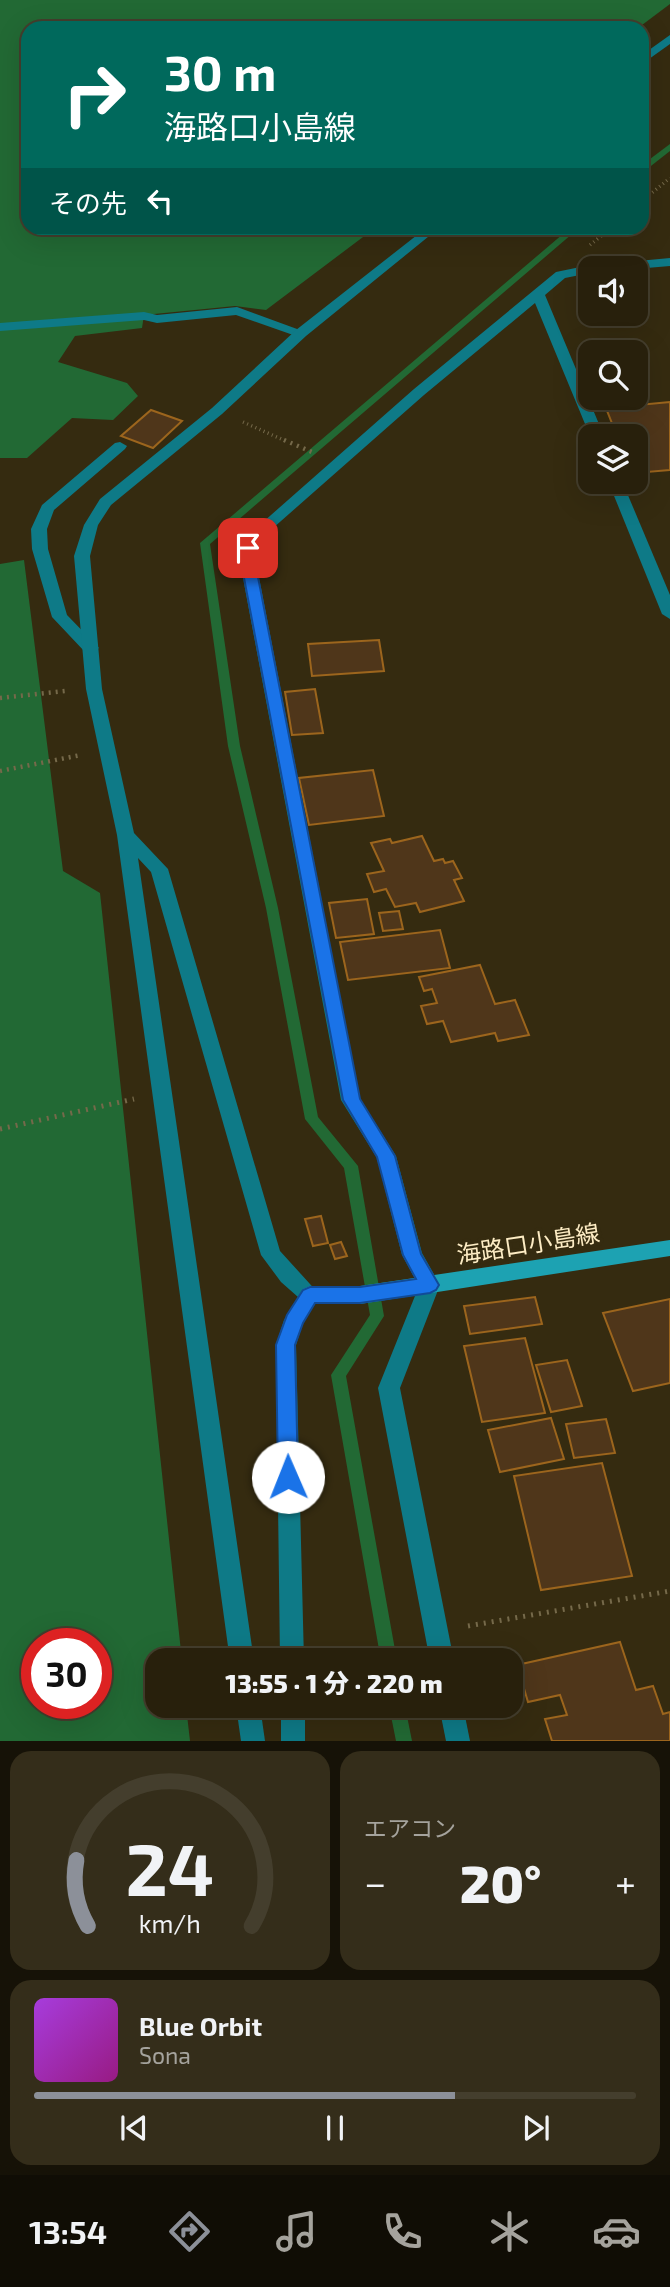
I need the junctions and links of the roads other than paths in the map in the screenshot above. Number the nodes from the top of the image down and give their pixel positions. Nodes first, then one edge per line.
1 (670, 38) edge
2 (649, 55) edge
3 (424, 235) edge
4 (670, 262) edge
5 (648, 264) edge
6 (578, 271) edge
7 (539, 296) junction
8 (0, 327) edge
9 (300, 333) junction
10 (592, 424) edge
11 (120, 446) dead end
12 (620, 494) edge
13 (670, 614) edge
14 (91, 648) junction
15 (126, 835) junction
16 (670, 1248) edge
17 (423, 1286) junction
18 (310, 1295) junction
19 (240, 1648) edge
20 (292, 1648) edge
21 (439, 1648) edge
22 (250, 1718) edge
23 (293, 1718) edge
24 (453, 1718) edge
25 (253, 1741) edge
26 (293, 1741) edge
27 (458, 1741) edge

1 - 2 street
3 - 9 street
4 - 5 street
6 - 7 street
7 - 10 street
7 - 17 street
8 - 9 street
9 - 14 street
11 - 14 street
12 - 13 street
14 - 15 street
15 - 18 street
15 - 19 street
16 - 17 main road, 海路口小島線
17 - 18 main road, 海路口小島線
17 - 21 street
18 - 20 street
22 - 25 street
23 - 26 street
24 - 27 street

